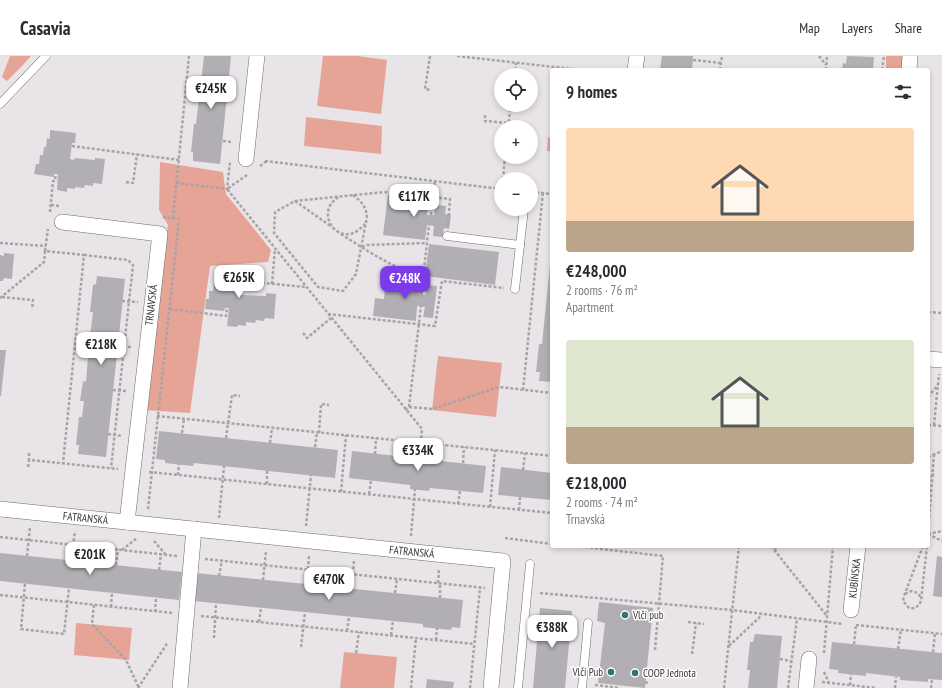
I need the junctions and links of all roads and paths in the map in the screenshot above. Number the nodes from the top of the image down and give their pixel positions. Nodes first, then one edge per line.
1 (46, 56) edge
2 (189, 56) edge
3 (257, 56) edge
4 (430, 56) edge
5 (457, 56) edge
6 (637, 56) edge
7 (722, 56) edge
8 (819, 56) edge
9 (827, 56) edge
10 (884, 56) edge
11 (910, 56) edge
12 (693, 60) dead end
13 (516, 63) junction
14 (721, 63) junction
15 (826, 66) joint
16 (515, 68) edge
17 (562, 68) edge
18 (635, 68) edge
19 (720, 68) edge
20 (882, 68) edge
21 (909, 68) edge
22 (238, 90) dead end
23 (431, 90) dead end
24 (237, 97) dead end
25 (0, 104) edge
26 (485, 115) dead end
27 (494, 122) edge
28 (232, 142) dead end
29 (72, 146) dead end
30 (137, 154) junction
31 (230, 157) junction
32 (179, 160) junction
33 (267, 161) junction
34 (250, 167) junction
35 (434, 181) junction
36 (126, 182) dead end
37 (176, 183) junction
38 (494, 188) edge
39 (227, 189) junction
40 (538, 193) edge
41 (543, 193) junction
42 (550, 194) edge
43 (354, 195) junction
44 (338, 197) junction
45 (433, 197) junction
46 (295, 201) junction
47 (432, 215) dead end
48 (523, 216) edge
49 (173, 218) dead end
50 (62, 222) dead end
51 (366, 223) junction
52 (429, 226) dead end
53 (332, 228) junction
54 (341, 234) junction
55 (447, 236) joint
56 (0, 243) edge
57 (427, 243) junction
58 (520, 245) junction
59 (46, 246) dead end
60 (361, 247) junction
61 (275, 249) junction
62 (84, 255) junction
63 (423, 278) junction
64 (242, 281) dead end
65 (272, 284) junction
66 (306, 287) junction
67 (515, 289) joint
68 (421, 295) dead end
69 (1, 297) edge
70 (421, 306) dead end
71 (151, 307) junction
72 (227, 308) dead end
73 (32, 309) dead end
74 (930, 312) edge
75 (942, 313) edge
76 (328, 314) junction
77 (331, 318) junction
78 (419, 324) junction
79 (304, 333) dead end
80 (930, 359) edge
81 (942, 360) edge
82 (942, 374) edge
83 (938, 385) junction
84 (523, 390) junction
85 (550, 393) edge
86 (930, 395) edge
87 (240, 396) dead end
88 (329, 405) dead end
89 (409, 406) junction
90 (405, 410) junction
91 (158, 416) dead end
92 (184, 419) junction
93 (229, 423) junction
94 (930, 425) edge
95 (934, 425) junction
96 (942, 426) edge
97 (272, 428) junction
98 (318, 432) junction
99 (182, 433) dead end
100 (346, 435) junction
101 (226, 438) dead end
102 (376, 438) junction
103 (270, 443) dead end
104 (420, 443) junction
105 (315, 447) dead end
106 (464, 447) junction
107 (495, 450) junction
108 (942, 451) edge
109 (30, 452) dead end
110 (375, 454) dead end
111 (524, 454) junction
112 (934, 454) junction
113 (550, 456) edge
114 (930, 456) edge
115 (419, 459) dead end
116 (29, 460) junction
117 (63, 463) junction
118 (463, 463) dead end
119 (179, 464) dead end
120 (224, 466) dead end
121 (28, 467) dead end
122 (111, 468) junction
123 (132, 470) junction
124 (523, 470) dead end
125 (267, 471) dead end
126 (934, 474) junction
127 (178, 475) junction
128 (311, 475) dead end
129 (930, 477) edge
130 (223, 480) junction
131 (371, 481) dead end
132 (266, 484) junction
133 (310, 489) junction
134 (415, 489) dead end
135 (460, 491) dead end
136 (341, 492) junction
137 (369, 495) junction
138 (520, 497) dead end
139 (414, 499) junction
140 (458, 504) junction
141 (490, 507) junction
142 (0, 509) edge
143 (519, 510) junction
144 (31, 512) junction
145 (550, 514) edge
146 (930, 514) edge
147 (77, 517) junction
148 (126, 522) junction
149 (194, 529) junction
150 (942, 531) edge
151 (218, 532) junction
152 (930, 534) edge
153 (930, 535) edge
154 (0, 537) edge
155 (151, 537) dead end
156 (268, 537) junction
157 (505, 538) dead end
158 (29, 540) junction
159 (308, 541) junction
160 (942, 541) edge
161 (550, 544) edge
162 (73, 545) junction
163 (355, 546) junction
164 (593, 548) edge
165 (739, 548) edge
166 (772, 548) edge
167 (776, 548) edge
168 (833, 548) edge
169 (858, 548) edge
170 (922, 548) edge
171 (927, 548) edge
172 (118, 549) junction
173 (410, 552) junction
174 (775, 552) junction
175 (161, 554) junction
176 (166, 555) junction
177 (27, 556) dead end
178 (191, 557) junction
179 (222, 560) junction
180 (71, 561) dead end
181 (530, 564) dead end
182 (116, 565) dead end
183 (265, 565) junction
184 (159, 570) dead end
185 (308, 570) junction
186 (353, 574) junction
187 (220, 576) dead end
188 (397, 579) junction
189 (263, 580) dead end
190 (25, 584) dead end
191 (307, 584) dead end
192 (440, 584) junction
193 (69, 588) dead end
194 (480, 588) junction
195 (352, 589) dead end
196 (500, 590) junction
197 (528, 591) junction
198 (112, 593) dead end
199 (395, 593) dead end
200 (0, 595) edge
201 (904, 596) junction
202 (23, 598) junction
203 (156, 598) dead end
204 (440, 598) dead end
205 (68, 602) junction
206 (921, 602) junction
207 (216, 603) dead end
208 (658, 604) junction
209 (94, 605) junction
210 (111, 607) junction
211 (261, 608) dead end
212 (732, 610) junction
213 (851, 610) dead end
214 (155, 612) junction
215 (305, 612) dead end
216 (186, 614) junction
217 (762, 614) junction
218 (827, 616) junction
219 (215, 617) junction
220 (349, 617) dead end
221 (797, 619) junction
222 (393, 621) dead end
223 (259, 622) junction
224 (688, 622) dead end
225 (826, 622) junction
226 (588, 623) dead end
227 (696, 623) junction
228 (704, 624) dead end
229 (856, 625) junction
230 (303, 626) junction
231 (437, 628) dead end
232 (901, 629) junction
233 (347, 631) junction
234 (359, 632) junction
235 (935, 633) junction
236 (942, 634) edge
237 (391, 635) junction
238 (214, 638) dead end
239 (416, 638) junction
240 (436, 640) junction
241 (168, 641) dead end
242 (474, 644) junction
243 (854, 644) dead end
244 (728, 646) junction
245 (301, 647) dead end
246 (898, 649) dead end
247 (655, 650) dead end
248 (933, 652) dead end
249 (356, 653) dead end
250 (692, 654) dead end
251 (816, 658) joint
252 (780, 659) dead end
253 (791, 661) junction
254 (823, 670) dead end
255 (851, 674) dead end
256 (896, 677) dead end
257 (789, 678) junction
258 (932, 679) dead end
259 (829, 683) junction
260 (807, 684) edge
261 (850, 685) junction
262 (582, 686) edge
263 (138, 688) edge
264 (180, 688) edge
265 (411, 688) edge
266 (470, 688) edge
267 (491, 688) edge
268 (518, 688) edge
269 (620, 688) edge
270 (724, 688) edge
271 (788, 688) edge
272 (876, 688) edge
273 (895, 688) edge
274 (931, 688) edge

1 - 25 lane
2 - 32 path
3 - 34 street
4 - 23 path
5 - 13 path
6 - 18 street
7 - 14 path
8 - 15 path
9 - 15 path
10 - 20 path
11 - 21 street
12 - 14 path
13 - 16 path
13 - 17 path
14 - 19 path
22 - 24 path
26 - 27 path
28 - 31 path
29 - 30 path
30 - 32 path
30 - 36 path
31 - 34 path
31 - 39 path
32 - 37 path
33 - 34 path
33 - 34 path
33 - 35 path
34 - 39 path
35 - 38 path
35 - 45 path
37 - 39 path
37 - 49 path
39 - 61 path
40 - 41 path
41 - 42 path
41 - 84 path
43 - 44 path
43 - 45 path
43 - 51 path
44 - 46 path
44 - 53 path
45 - 47 path
45 - 55 path
46 - 53 path
46 - 60 path
48 - 58 lane
50 - 71 street, TRNAVSKÁ
51 - 54 path
51 - 60 path
52 - 57 path
53 - 54 path
54 - 60 path
55 - 58 lane
56 - 59 path
57 - 60 path
57 - 63 path
58 - 67 lane
60 - 63 path
61 - 65 path
61 - 66 path
62 - 69 path
62 - 117 path
62 - 122 path
63 - 68 path
64 - 65 path
65 - 66 path
66 - 76 path
67 - 78 path
69 - 73 path
70 - 78 path
71 - 72 path
71 - 123 street, TRNAVSKÁ
74 - 75 path
76 - 77 path
76 - 78 path
77 - 79 path
77 - 90 path
78 - 89 path
80 - 81 street
82 - 83 path
83 - 86 path
83 - 95 path
84 - 85 path
84 - 89 path
87 - 93 path
88 - 98 path
89 - 90 path
90 - 104 path
91 - 92 path
92 - 93 path
92 - 99 path
93 - 97 path
93 - 101 path
94 - 95 path
95 - 96 path
97 - 98 path
97 - 103 path
98 - 100 path
98 - 105 path
100 - 102 path
100 - 136 path
102 - 104 path
102 - 110 path
104 - 106 path
104 - 115 path
106 - 107 path
106 - 118 path
107 - 111 path
107 - 141 path
108 - 112 path
109 - 116 path
111 - 113 path
111 - 124 path
112 - 114 path
112 - 126 path
116 - 117 path
116 - 121 path
117 - 122 path
119 - 127 path
120 - 130 path
122 - 123 path
123 - 127 path
123 - 148 street, TRNAVSKÁ
125 - 132 path
126 - 129 path
126 - 146 path
127 - 130 path
128 - 133 path
130 - 132 path
130 - 151 path
131 - 137 path
132 - 133 path
133 - 136 path
133 - 159 path
134 - 139 path
135 - 140 path
136 - 137 path
137 - 139 path
138 - 143 path
139 - 140 path
139 - 173 path
140 - 141 path
141 - 143 path
142 - 144 street, FATRANSKÁ
143 - 145 path
144 - 147 street, FATRANSKÁ
144 - 158 path
147 - 148 street, FATRANSKÁ
147 - 162 path
148 - 149 street, FATRANSKÁ
149 - 151 street, FATRANSKÁ
149 - 178 street
150 - 152 path
151 - 156 street, FATRANSKÁ
153 - 160 path
154 - 158 path
155 - 176 path
156 - 159 street, FATRANSKÁ
156 - 183 path
157 - 161 path
158 - 162 path
158 - 177 path
159 - 163 street, FATRANSKÁ
159 - 185 path
162 - 172 path
162 - 180 path
163 - 173 street, FATRANSKÁ
163 - 186 path
164 - 208 path
165 - 212 path
166 - 174 path
167 - 174 path
168 - 218 path
169 - 213 street, KUBÍNSKA
170 - 201 path
171 - 206 path
172 - 175 path
172 - 182 path
173 - 196 street, FATRANSKÁ
174 - 218 path
175 - 176 path
175 - 184 path
176 - 178 path
178 - 179 path
178 - 216 street
179 - 183 path
179 - 187 path
181 - 197 lane
183 - 185 path
183 - 189 path
185 - 186 path
185 - 191 path
186 - 188 path
186 - 195 path
188 - 192 path
188 - 199 path
190 - 202 path
192 - 194 path
192 - 204 path
193 - 205 path
194 - 196 path
194 - 242 path
196 - 267 street, FATRANSKÁ
197 - 208 path
197 - 268 lane
198 - 210 path
200 - 202 path
201 - 206 path
201 - 206 path
202 - 205 path
202 - 205 path
203 - 214 path
205 - 209 path
207 - 219 path
208 - 212 path
208 - 247 path
209 - 210 path
209 - 263 path
210 - 214 path
211 - 223 path
212 - 217 path
212 - 244 path
214 - 216 path
215 - 230 path
216 - 219 path
216 - 264 street
217 - 221 path
217 - 244 path
218 - 225 path
219 - 223 path
219 - 238 path
220 - 233 path
221 - 225 path
221 - 253 path
222 - 237 path
223 - 230 path
224 - 227 path
225 - 229 path
225 - 251 path
226 - 262 lane
227 - 228 path
227 - 250 path
229 - 232 path
229 - 243 path
230 - 233 path
230 - 245 path
231 - 240 path
232 - 235 path
232 - 246 path
233 - 234 path
234 - 237 path
234 - 249 path
235 - 236 path
235 - 248 path
237 - 239 path
239 - 240 path
239 - 265 path
240 - 242 path
241 - 263 path
242 - 266 path
244 - 270 path
251 - 260 street
252 - 253 path
253 - 257 path
254 - 259 path
255 - 261 path
256 - 273 path
257 - 260 path
257 - 271 path
258 - 274 path
259 - 260 path
259 - 261 path
261 - 272 path
262 - 269 path

